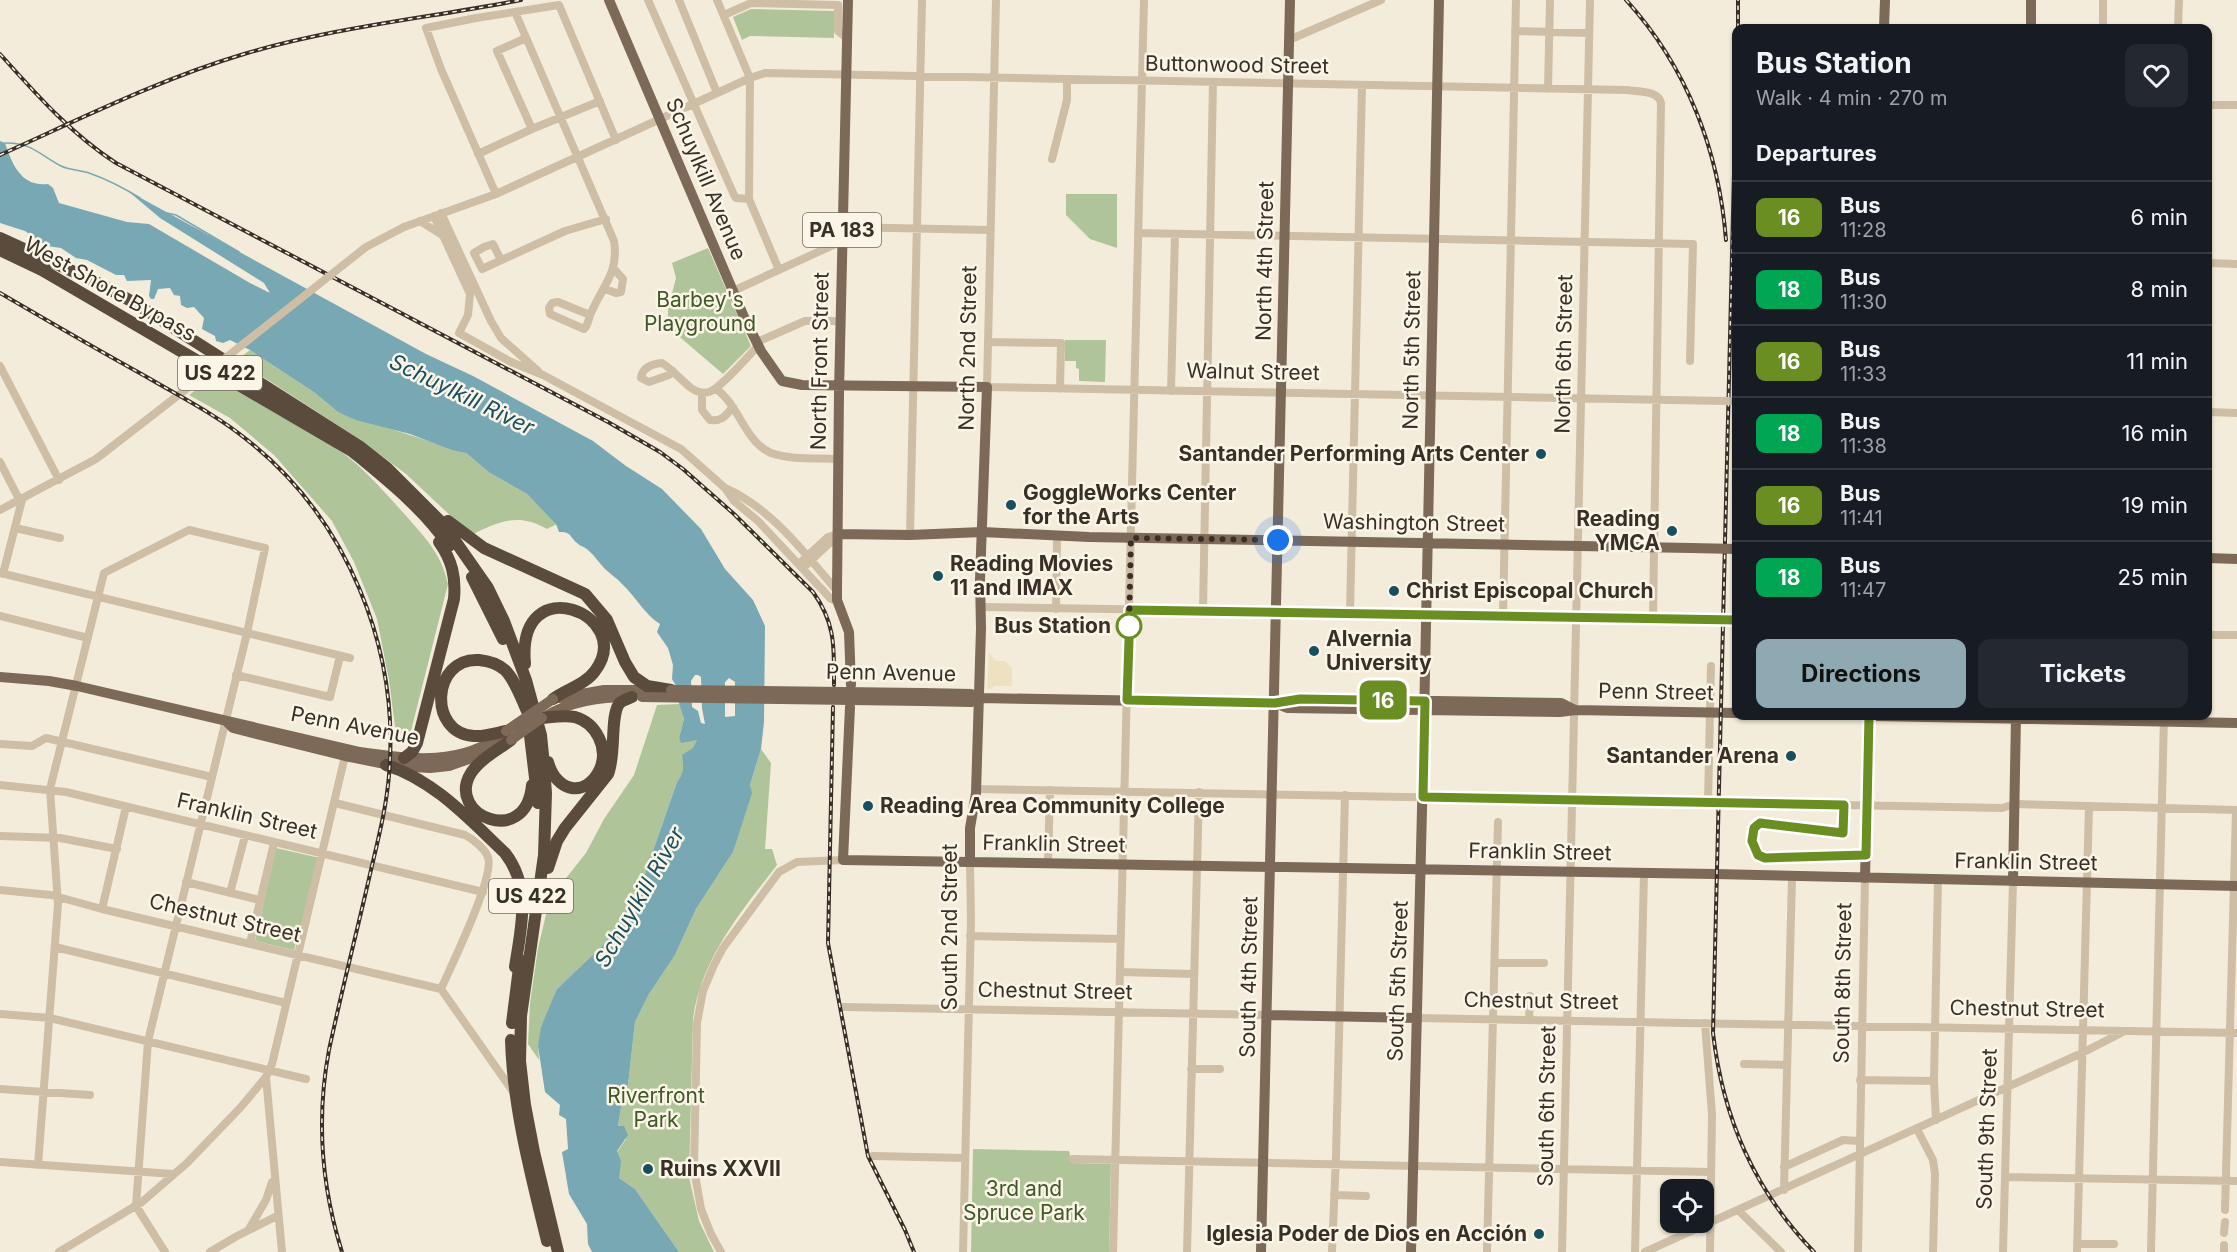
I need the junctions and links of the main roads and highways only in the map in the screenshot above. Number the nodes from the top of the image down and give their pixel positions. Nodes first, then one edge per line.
1 (609, 0) edge
2 (848, 0) edge
3 (1290, 0) edge
4 (1439, 0) edge
5 (1885, 0) edge
6 (2031, 0) edge
7 (1884, 24) edge
8 (2031, 24) edge
9 (0, 238) edge
10 (0, 250) edge
11 (774, 370) joint
12 (839, 385) junction
13 (987, 387) joint
14 (413, 491) junction
15 (425, 518) junction
16 (982, 532) junction
17 (1015, 533) junction
18 (838, 534) junction
19 (943, 534) junction
20 (1278, 540) junction
21 (1428, 542) junction
22 (1732, 549) edge
23 (981, 557) junction
24 (2212, 558) edge
25 (2237, 559) edge
26 (980, 666) junction
27 (0, 677) edge
28 (526, 680) junction
29 (851, 685) dead end
30 (671, 690) junction
31 (638, 694) junction
32 (922, 697) junction
33 (957, 698) junction
34 (979, 698) junction
35 (1275, 703) junction
36 (1424, 706) junction
37 (850, 707) dead end
38 (557, 709) junction
39 (527, 711) junction
40 (1732, 713) edge
41 (542, 718) joint
42 (1869, 720) edge
43 (2016, 720) edge
44 (2193, 720) edge
45 (226, 721) junction
46 (2237, 723) edge
47 (978, 729) junction
48 (508, 735) junction
49 (541, 735) junction
50 (533, 751) junction
51 (372, 757) junction
52 (404, 758) junction
53 (387, 765) junction
54 (970, 862) junction
55 (1271, 866) junction
56 (1421, 870) junction
57 (1865, 878) junction
58 (2013, 881) junction
59 (2236, 886) edge
60 (532, 940) junction
61 (515, 998) junction
62 (1268, 1015) junction
63 (1417, 1018) junction
64 (515, 1040) junction
65 (550, 1244) edge
66 (558, 1252) edge
67 (1261, 1252) edge
68 (1411, 1252) edge

1 - 11 main road, Schuylkill Avenue
2 - 12 main road, North Front Street / PA 183
3 - 20 main road, North 4th Street
4 - 21 main road, North 5th Street
5 - 7 main road
6 - 8 main road
9 - 14 highway, West Shore Bypass / US 422
10 - 15 highway, West Shore Bypass / US 422
11 - 12 main road, Walnut Street
12 - 13 main road, Walnut Street
12 - 18 main road, North Front Street / PA 183
13 - 16 main road, North 2nd Street
14 - 28 highway, West Shore Bypass / US 422
14 - 30 highway
15 - 39 highway, West Shore Bypass / US 422
15 - 52 highway
16 - 17 main road, Washington Street
16 - 19 main road, Washington Street
16 - 23 main road, North 2nd Street
17 - 20 main road, Washington Street
17 - 23 main road
18 - 19 main road, Washington Street
18 - 29 main road, North Front Street
19 - 23 main road
20 - 21 main road, Washington Street
20 - 35 main road, North 4th Street
21 - 22 main road, Washington Street, bridge
21 - 36 main road, North 5th Street
23 - 26 main road, North 2nd Street
24 - 25 main road
26 - 33 main road
26 - 34 main road, North 2nd Street
27 - 45 main road, Penn Avenue
28 - 38 highway
28 - 49 highway, West Shore Bypass / US 422
30 - 31 main road, Penn Avenue
30 - 32 main road, Penn Avenue, bridge
31 - 32 main road, Penn Avenue, bridge
31 - 38 main road, Penn Avenue
31 - 60 highway
32 - 33 main road, Penn Avenue
33 - 34 main road, Penn Avenue
33 - 47 main road
34 - 35 main road, Penn Street
34 - 47 main road, South 2nd Street
35 - 36 main road, Penn Street
35 - 55 main road, South 4th Street
36 - 40 main road, Penn Street
36 - 56 main road, South 5th Street
37 - 54 main road, Franklin Street
38 - 41 highway
38 - 48 main road, Penn Avenue, bridge
38 - 49 highway
39 - 48 highway
39 - 50 highway, West Shore Bypass / US 422
41 - 48 main road, Penn Avenue, bridge
42 - 57 main road, South 8th Street
43 - 58 main road, South 9th Street
44 - 46 main road
45 - 51 main road, Penn Avenue
45 - 51 main road, Penn Avenue
47 - 54 main road, South 2nd Street
48 - 50 highway
48 - 52 main road, Penn Avenue
48 - 53 main road, Penn Avenue
49 - 60 highway, West Shore Bypass / US 422
50 - 61 highway, West Shore Bypass / US 422
51 - 52 main road, Penn Avenue
51 - 53 main road, Penn Avenue
53 - 61 highway
54 - 55 main road, Franklin Street
55 - 56 main road, Franklin Street
55 - 62 main road, South 4th Street
56 - 57 main road, Franklin Street
56 - 63 main road, South 5th Street
57 - 58 main road, Franklin Street
58 - 59 main road, Franklin Street
60 - 64 highway, West Shore Bypass / US 422
61 - 64 highway, West Shore Bypass / US 422
62 - 63 main road, Chestnut Street
62 - 67 main road, South 4th Street
63 - 68 main road, South 5th Street
64 - 65 highway, West Shore Bypass / US 422, bridge
65 - 66 highway, West Shore Bypass / US 422

